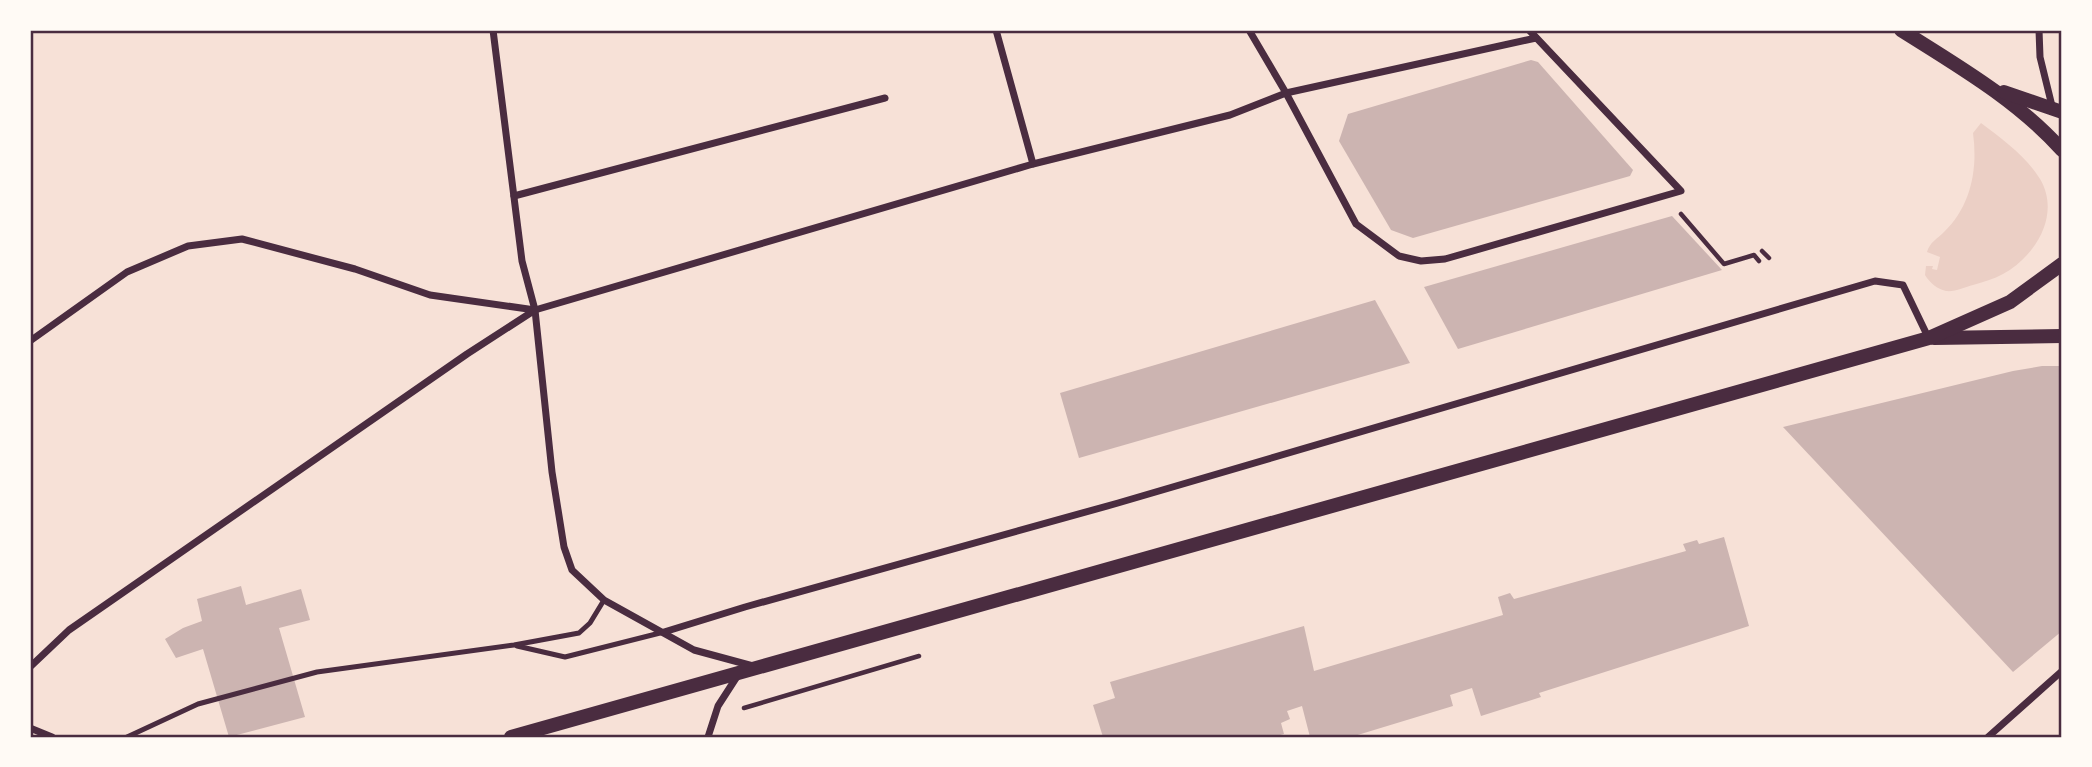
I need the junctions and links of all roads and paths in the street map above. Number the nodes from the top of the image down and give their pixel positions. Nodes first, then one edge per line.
1 (493, 30) edge
2 (996, 30) edge
3 (1249, 30) edge
4 (1529, 30) edge
5 (1901, 30) edge
6 (2039, 30) edge
7 (1536, 38) junction
8 (1993, 89) junction
9 (1286, 93) junction
10 (885, 99) dead end
11 (2058, 111) edge
12 (2062, 150) edge
13 (1032, 164) junction
14 (514, 195) junction
15 (1681, 214) dead end
16 (1762, 251) dead end
17 (1769, 258) dead end
18 (1759, 261) dead end
19 (2062, 264) edge
20 (535, 310) junction
21 (2062, 336) edge
22 (1929, 338) junction
23 (30, 341) edge
24 (604, 600) junction
25 (664, 632) junction
26 (514, 645) junction
27 (919, 656) dead end
28 (30, 667) edge
29 (757, 667) junction
30 (2062, 671) edge
31 (739, 672) junction
32 (744, 708) dead end
33 (30, 728) edge
34 (52, 737) edge
35 (127, 737) edge
36 (511, 737) edge
37 (708, 737) edge
38 (1988, 737) edge

1 - 14 street
2 - 13 street
3 - 9 street
4 - 7 street
5 - 8 main road
6 - 11 street
7 - 9 street
7 - 9 street
8 - 11 main road
8 - 12 main road
9 - 13 street
10 - 14 street
13 - 20 street
14 - 20 street
15 - 18 path
16 - 17 path
19 - 22 main road
20 - 23 street
20 - 24 street
20 - 28 street
21 - 22 main road
22 - 25 street
22 - 29 main road
24 - 25 street
24 - 26 lane
25 - 26 lane
25 - 29 street
26 - 35 lane
27 - 32 path
29 - 31 main road
30 - 38 street
31 - 36 main road
31 - 37 street
33 - 34 street

